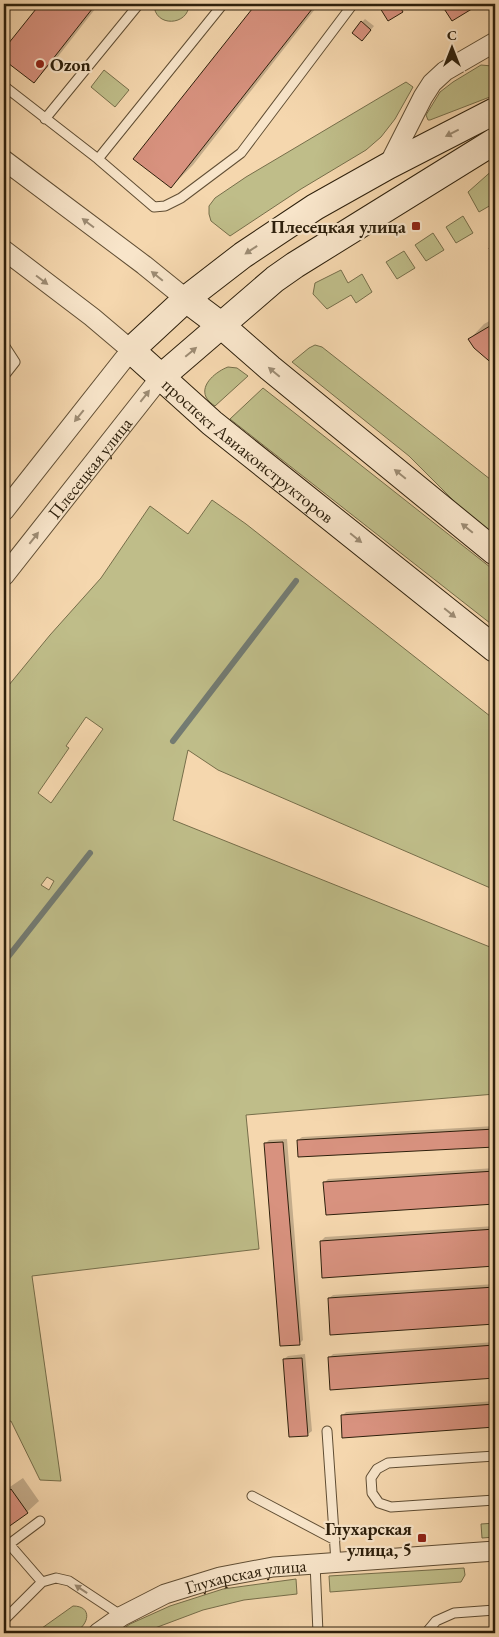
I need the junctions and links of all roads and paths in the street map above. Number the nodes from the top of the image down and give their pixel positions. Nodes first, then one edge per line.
1 (138, 4) edge
2 (223, 4) edge
3 (353, 4) edge
4 (495, 42) edge
5 (4, 86) edge
6 (495, 111) edge
7 (45, 118) junction
8 (495, 141) edge
9 (98, 159) junction
10 (4, 160) edge
11 (388, 166) junction
12 (4, 250) edge
13 (186, 299) junction
14 (222, 326) junction
15 (4, 345) edge
16 (131, 350) junction
17 (4, 376) edge
18 (160, 378) junction
19 (4, 511) edge
20 (495, 552) edge
21 (6, 573) edge
22 (4, 593) edge
23 (495, 649) edge
24 (327, 1431) dead end
25 (495, 1456) edge
26 (252, 1496) dead end
27 (495, 1500) edge
28 (40, 1521) dead end
29 (334, 1540) junction
30 (7, 1546) edge
31 (495, 1552) edge
32 (336, 1562) junction
33 (314, 1563) junction
34 (42, 1582) junction
35 (495, 1610) edge
36 (122, 1616) junction
37 (4, 1620) edge
38 (98, 1633) edge
39 (318, 1633) edge
40 (426, 1633) edge

1 - 7 lane
2 - 9 lane
3 - 9 lane
4 - 11 street
5 - 7 lane
6 -> 11 street
7 - 9 lane
8 - 14 street, Плесецкая улица
13 -> 10 street
11 -> 13 street
12 -> 16 street, проспект Авиаконструкторов
13 - 14 street
13 - 16 street
18 -> 14 street, Плесецкая улица
20 -> 14 street
15 - 17 lane
16 - 18 street, проспект Авиаконструкторов
16 -> 19 street
21 -> 18 street, Плесецкая улица
18 -> 23 street, проспект Авиаконструкторов
21 - 22 street
24 - 29 lane
25 - 27 lane
26 - 29 lane
28 - 30 lane
29 - 32 lane
30 - 34 lane
31 - 32 street, Глухарская улица
32 - 33 street, Глухарская улица
33 - 36 street, Глухарская улица
33 - 39 lane
36 -> 34 lane
34 - 37 lane
35 - 40 lane
36 - 38 street, Глухарская улица

